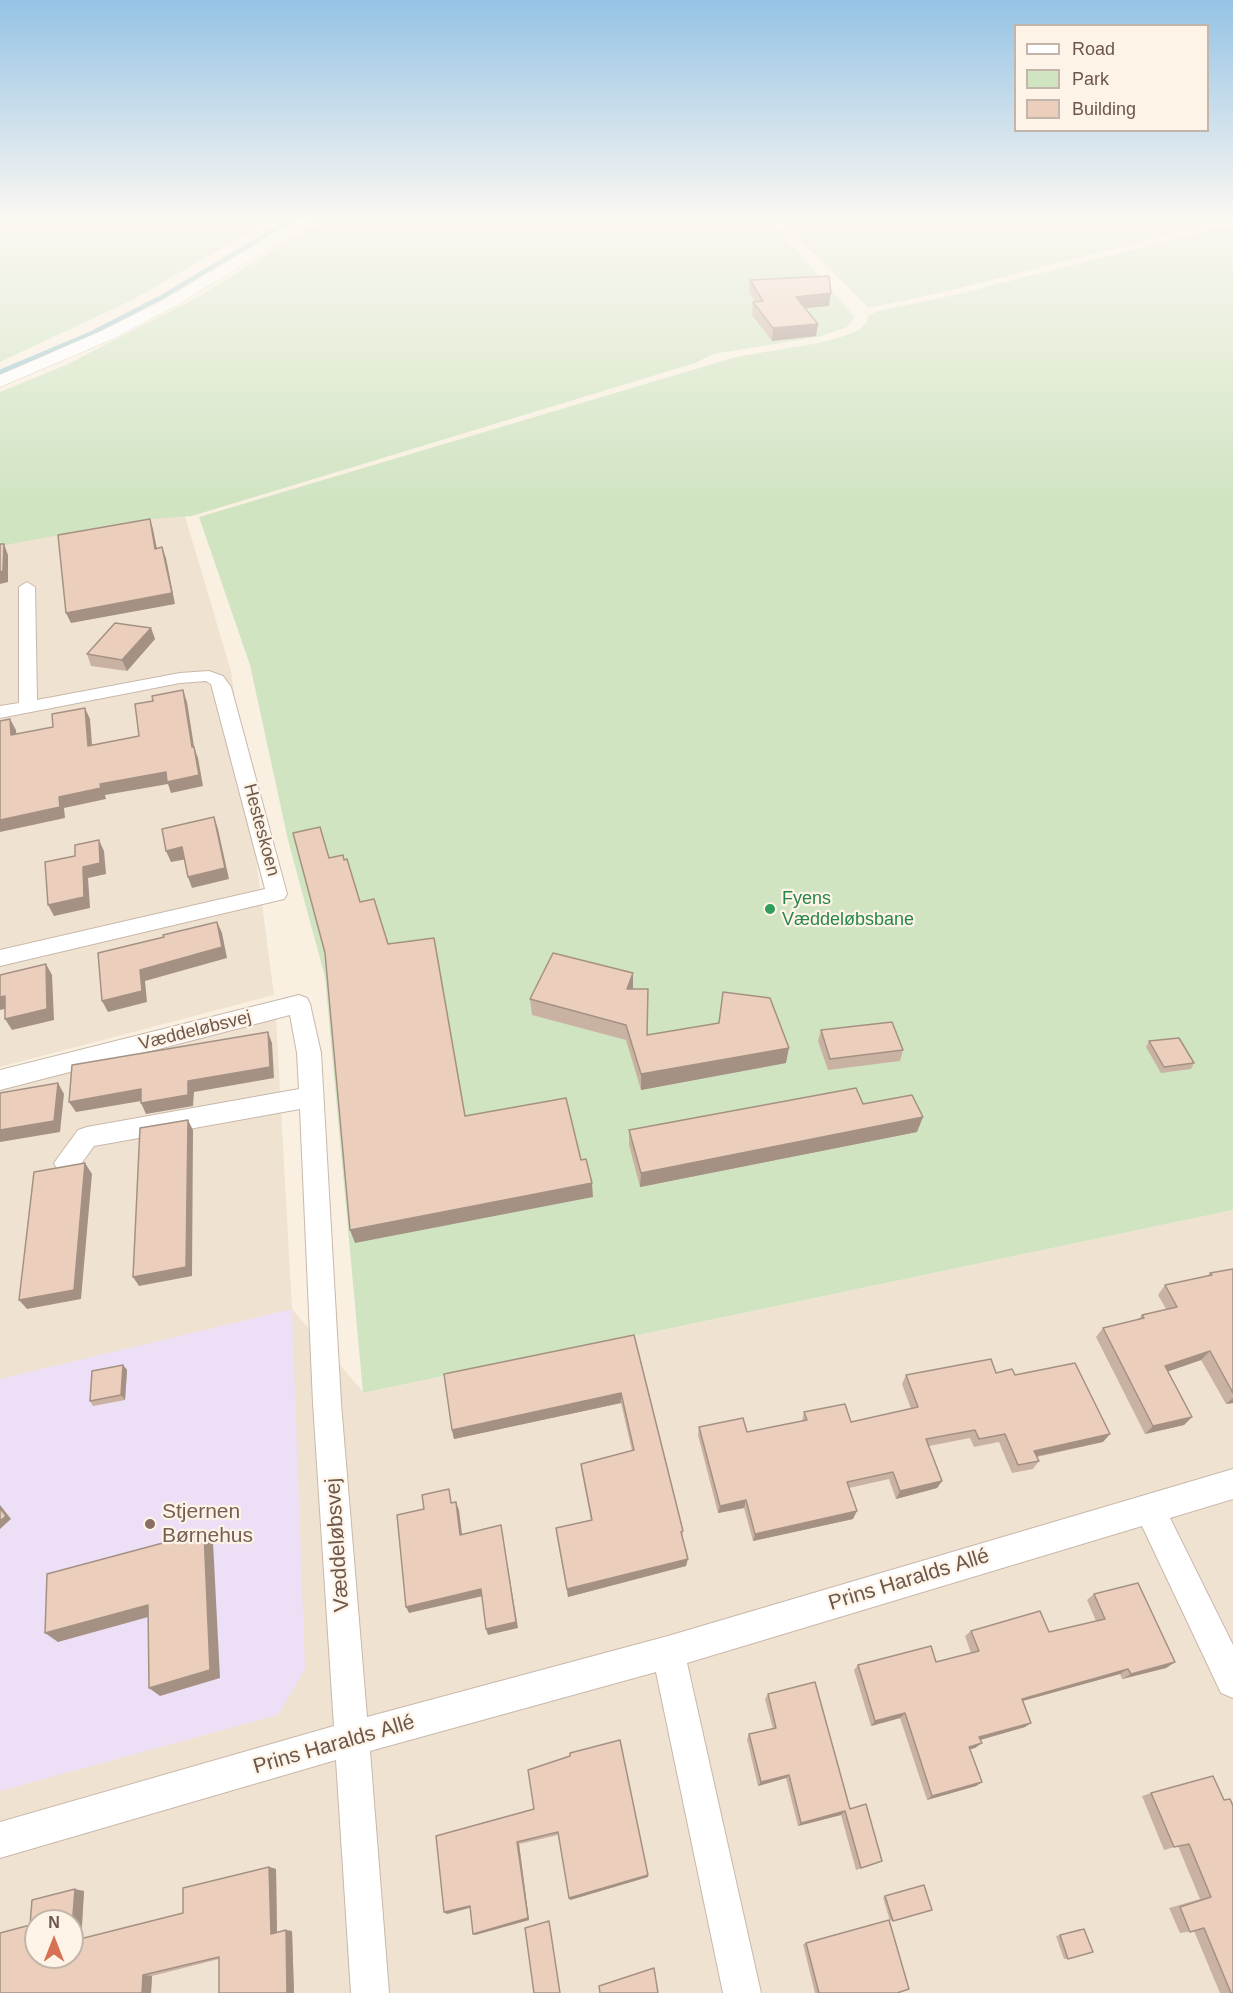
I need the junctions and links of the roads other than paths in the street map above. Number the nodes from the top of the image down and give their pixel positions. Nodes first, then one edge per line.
1 (148, 314) edge
2 (0, 382) edge
3 (27, 587) dead end
4 (28, 707) junction
5 (0, 712) edge
6 (0, 958) edge
7 (0, 1080) edge
8 (311, 1096) junction
9 (67, 1163) dead end
10 (1233, 1484) edge
11 (1150, 1509) junction
12 (668, 1652) junction
13 (1233, 1681) edge
14 (353, 1738) junction
15 (0, 1840) edge
16 (370, 1993) edge
17 (742, 1993) edge

1 - 2 street
3 - 4 street
4 - 5 street, Hesteskoen
4 - 6 street, Hesteskoen
7 - 8 street, Væddeløbsvej
8 - 9 street
8 - 14 street, Væddeløbsvej
10 - 11 street, Prins Haralds Allé
11 - 12 street, Prins Haralds Allé
11 - 13 street
12 - 14 street, Prins Haralds Allé
12 - 17 street
14 - 15 street, Prins Haralds Allé
14 - 16 street, Væddeløbsvej

